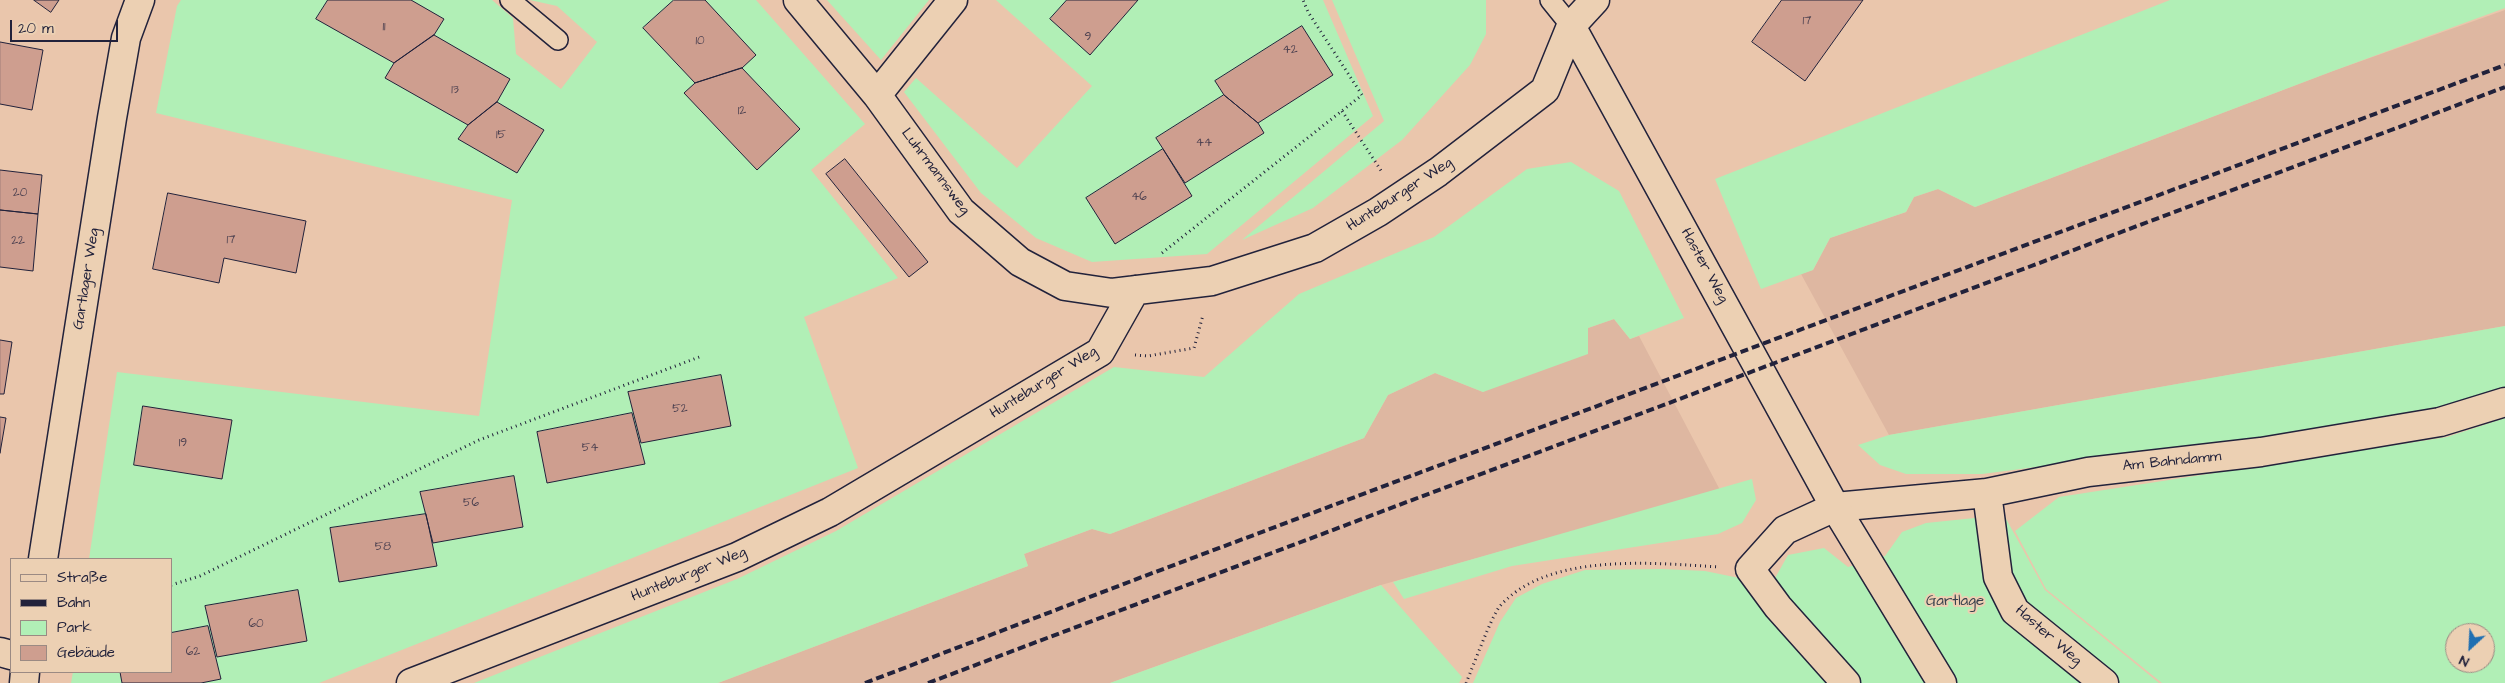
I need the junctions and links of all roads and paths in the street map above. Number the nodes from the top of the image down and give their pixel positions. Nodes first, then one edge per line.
1 (140, 0) edge
2 (510, 0) edge
3 (798, 0) edge
4 (953, 0) edge
5 (1303, 0) edge
6 (1550, 0) edge
7 (1566, 0) edge
8 (1595, 0) edge
9 (1571, 26) junction
10 (558, 40) dead end
11 (877, 95) junction
12 (1342, 111) junction
13 (1363, 144) dead end
14 (1158, 256) dead end
15 (1212, 281) junction
16 (1135, 290) junction
17 (1100, 352) junction
18 (702, 356) dead end
19 (2505, 402) edge
20 (1987, 493) junction
21 (1835, 507) junction
22 (43, 558) edge
23 (1750, 569) junction
24 (172, 584) edge
25 (411, 683) edge
26 (1466, 683) edge
27 (1846, 683) edge
28 (1942, 683) edge
29 (2104, 683) edge

1 - 22 street, Gartlager Weg
2 - 10 lane
3 - 11 street, Luhrmannsweg
4 - 11 street
5 - 12 path
6 - 9 lane, Haster Weg
7 - 9 lane, Haster Weg
8 - 9 street, Hunteburger Weg
9 - 15 street, Hunteburger Weg
9 - 21 street, Haster Weg
11 - 16 street, Luhrmannsweg
12 - 13 path
12 - 14 path
15 - 16 street, Hunteburger Weg
15 - 17 path
16 - 17 street, Hunteburger Weg
17 - 25 street, Hunteburger Weg
18 - 24 path
19 - 20 street, Am Bahndamm
20 - 21 street, Am Bahndamm
20 - 29 street, Haster Weg
21 - 23 street
21 - 28 street, Haster Weg
23 - 26 path
23 - 27 street

